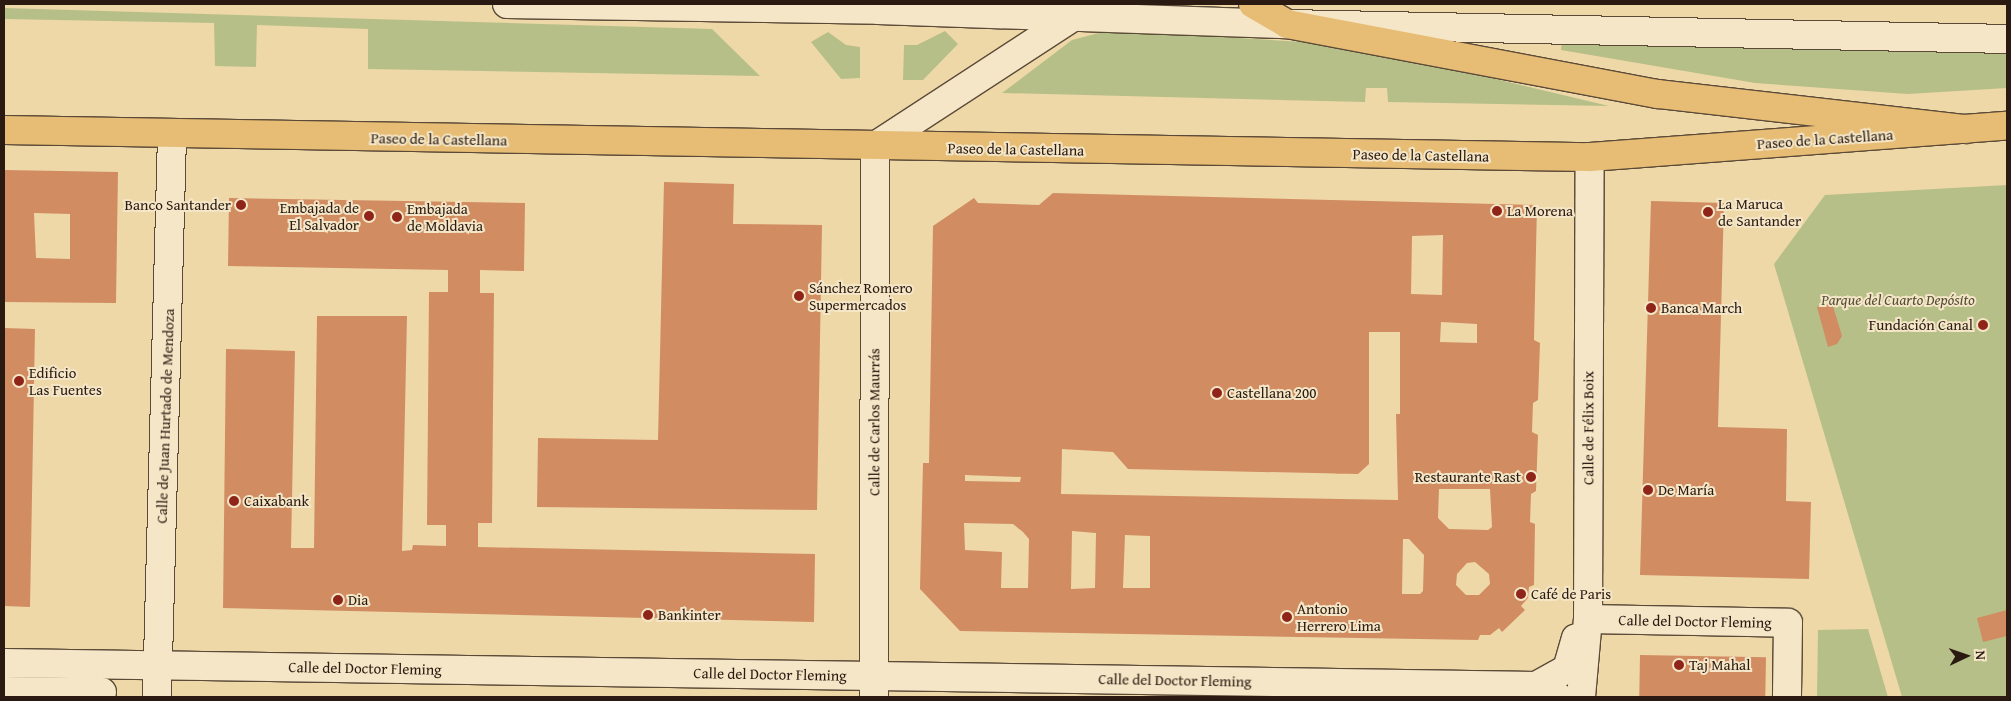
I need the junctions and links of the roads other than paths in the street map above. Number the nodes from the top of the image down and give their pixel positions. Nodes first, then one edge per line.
1 (508, 4) edge
2 (1108, 4) edge
3 (1253, 4) edge
4 (1072, 16) junction
5 (1287, 24) junction
6 (2007, 39) edge
7 (2007, 126) edge
8 (1965, 129) junction
9 (4, 130) edge
10 (172, 134) junction
11 (875, 146) junction
12 (1590, 158) junction
13 (1588, 607) junction
14 (4, 663) edge
15 (158, 665) junction
16 (874, 687) edge
17 (4, 691) edge
18 (1547, 691) edge
19 (102, 692) dead end
20 (157, 697) edge
21 (1581, 697) edge
22 (1787, 697) edge

1 - 4 street
2 - 4 street
3 - 5 main road
4 - 5 street
4 - 11 street
5 - 6 street
5 - 8 main road
7 - 8 main road
8 - 12 main road, Paseo de la Castellana
9 - 10 main road, Paseo de la Castellana
10 - 11 main road, Paseo de la Castellana
10 - 15 street, Calle de Juan Hurtado de Mendoza
11 - 12 main road, Paseo de la Castellana
11 - 16 street, Calle de Carlos Maurrás
12 - 13 street, Calle de Félix Boix
13 - 18 street, Calle del Doctor Fleming
13 - 21 street, Calle de Félix Boix
13 - 22 street, Calle del Doctor Fleming
14 - 15 street, Calle del Doctor Fleming
15 - 16 street, Calle del Doctor Fleming
15 - 20 street, Calle de Juan Hurtado de Mendoza
16 - 18 street, Calle del Doctor Fleming
17 - 19 street

